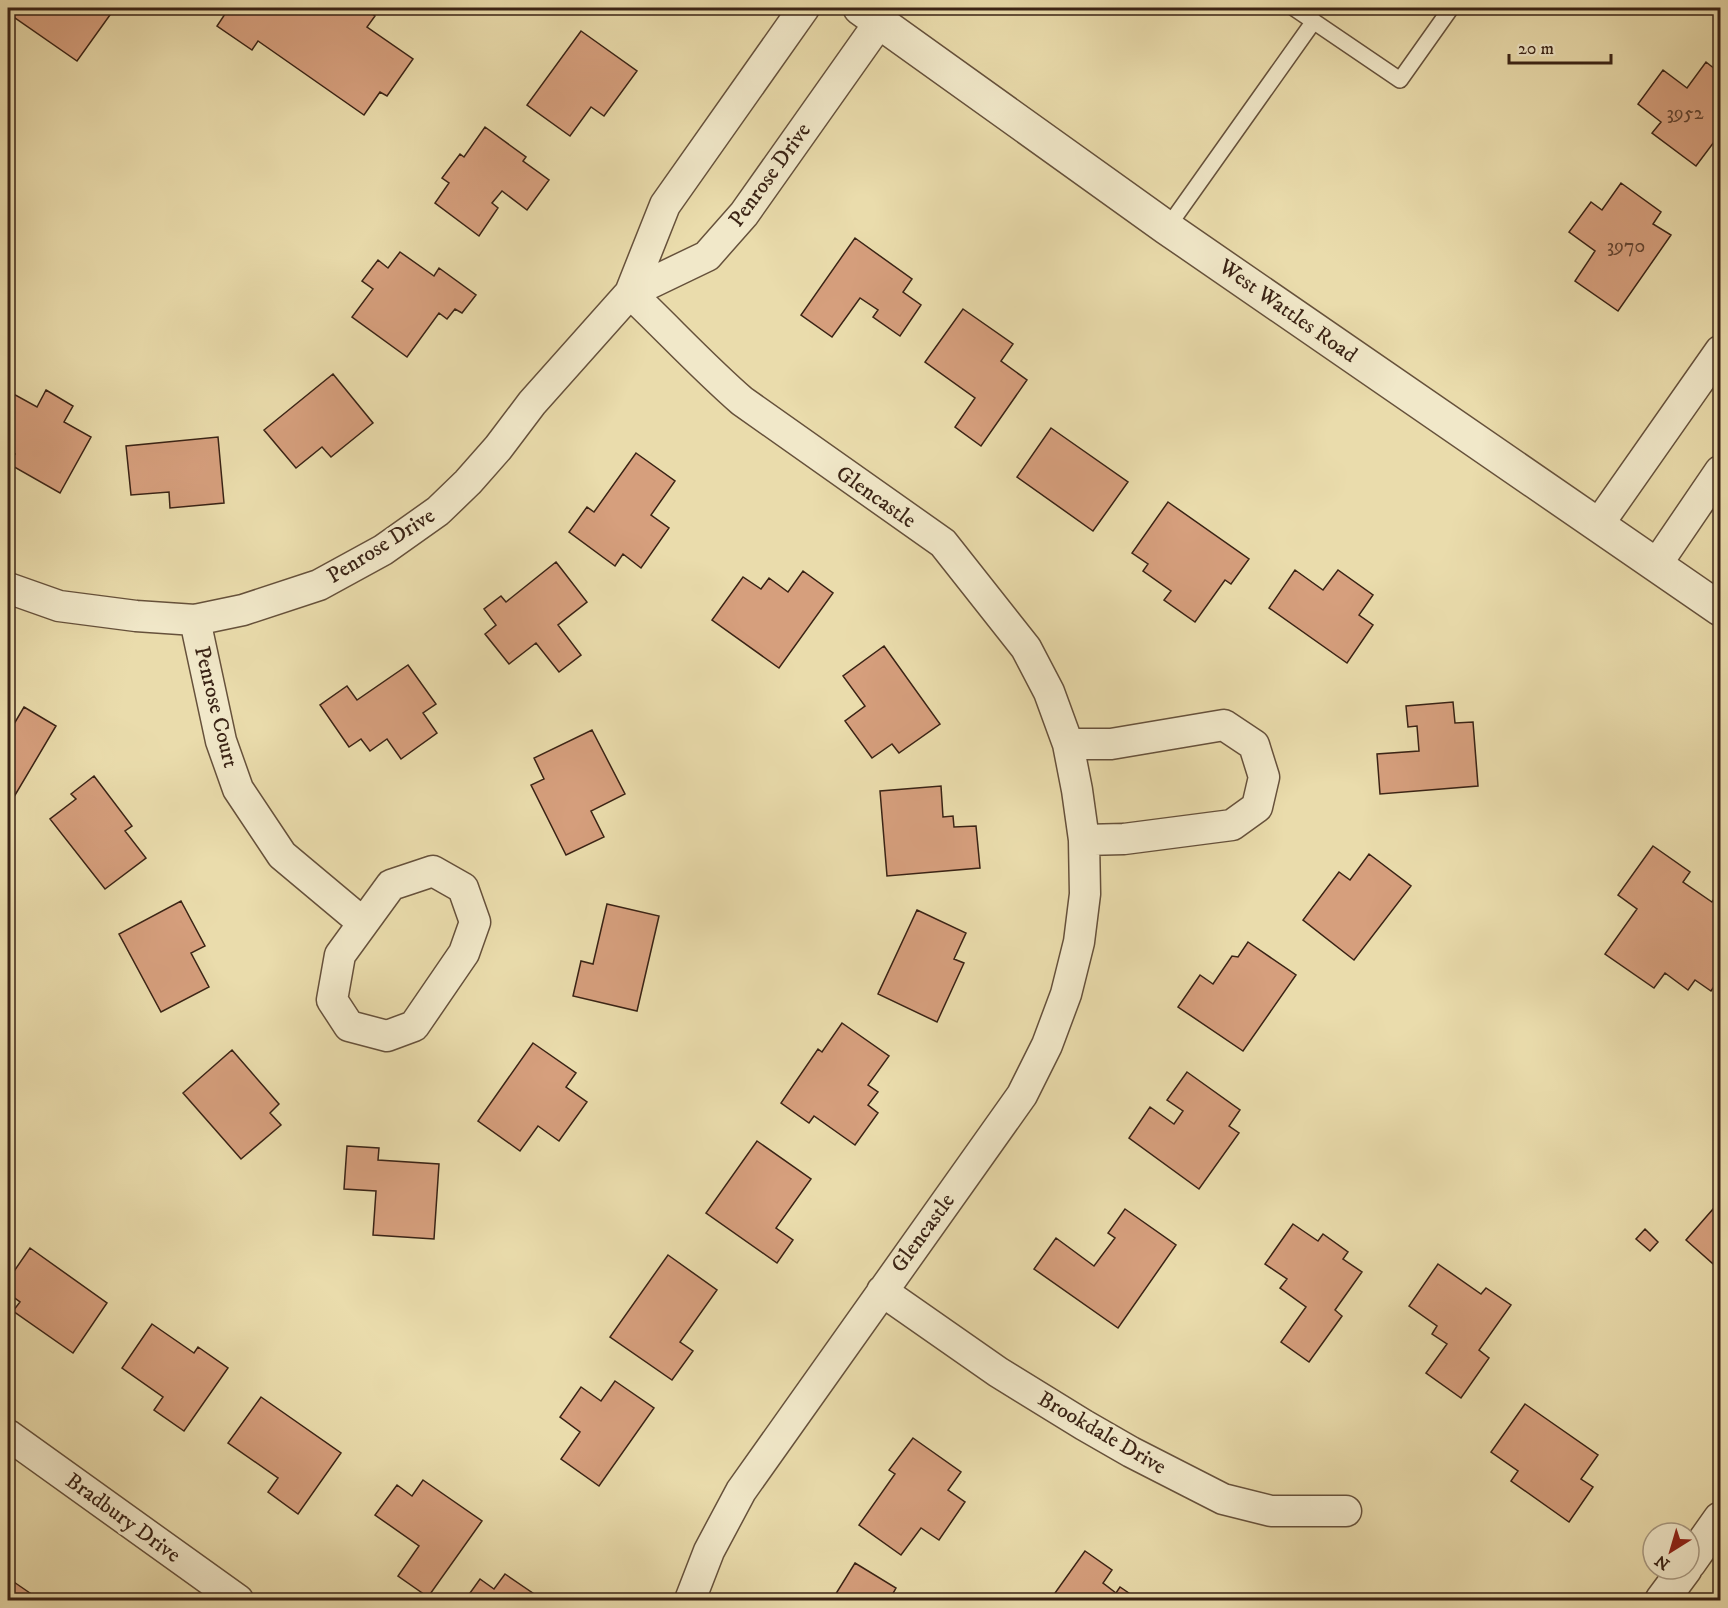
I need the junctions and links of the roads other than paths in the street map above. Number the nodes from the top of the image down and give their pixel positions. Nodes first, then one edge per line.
1 (804, 8) edge
2 (1294, 8) edge
3 (1451, 8) edge
4 (869, 15) edge
5 (1314, 21) junction
6 (1167, 228) junction
7 (630, 293) junction
8 (1720, 351) edge
9 (1720, 471) edge
10 (1598, 525) junction
11 (1656, 565) junction
12 (8, 588) edge
13 (1720, 609) edge
14 (195, 620) junction
15 (1068, 744) junction
16 (1084, 840) junction
17 (362, 922) junction
18 (882, 1291) junction
19 (8, 1435) edge
20 (1346, 1511) dead end
21 (1720, 1519) edge
22 (1701, 1546) edge
23 (1676, 1581) edge
24 (238, 1600) edge
25 (690, 1600) edge
26 (1662, 1600) edge

1 - 7 street, Penrose Drive
2 - 5 lane
3 - 5 lane
4 - 6 street, West Wattles Road
4 - 7 street, Penrose Drive
5 - 6 lane
6 - 10 street, West Wattles Road
7 - 14 street, Penrose Drive
7 - 15 street, Glencastle
8 - 10 street
9 - 11 street
10 - 11 street, West Wattles Road
11 - 13 street, West Wattles Road
12 - 14 street, Penrose Drive
14 - 17 street, Penrose Court
15 - 16 street, Glencastle
15 - 16 street
16 - 18 street, Glencastle
17 - 17 street
18 - 20 street, Brookdale Drive
18 - 25 street, Glencastle
19 - 24 street, Bradbury Drive
21 - 22 street
23 - 26 street

